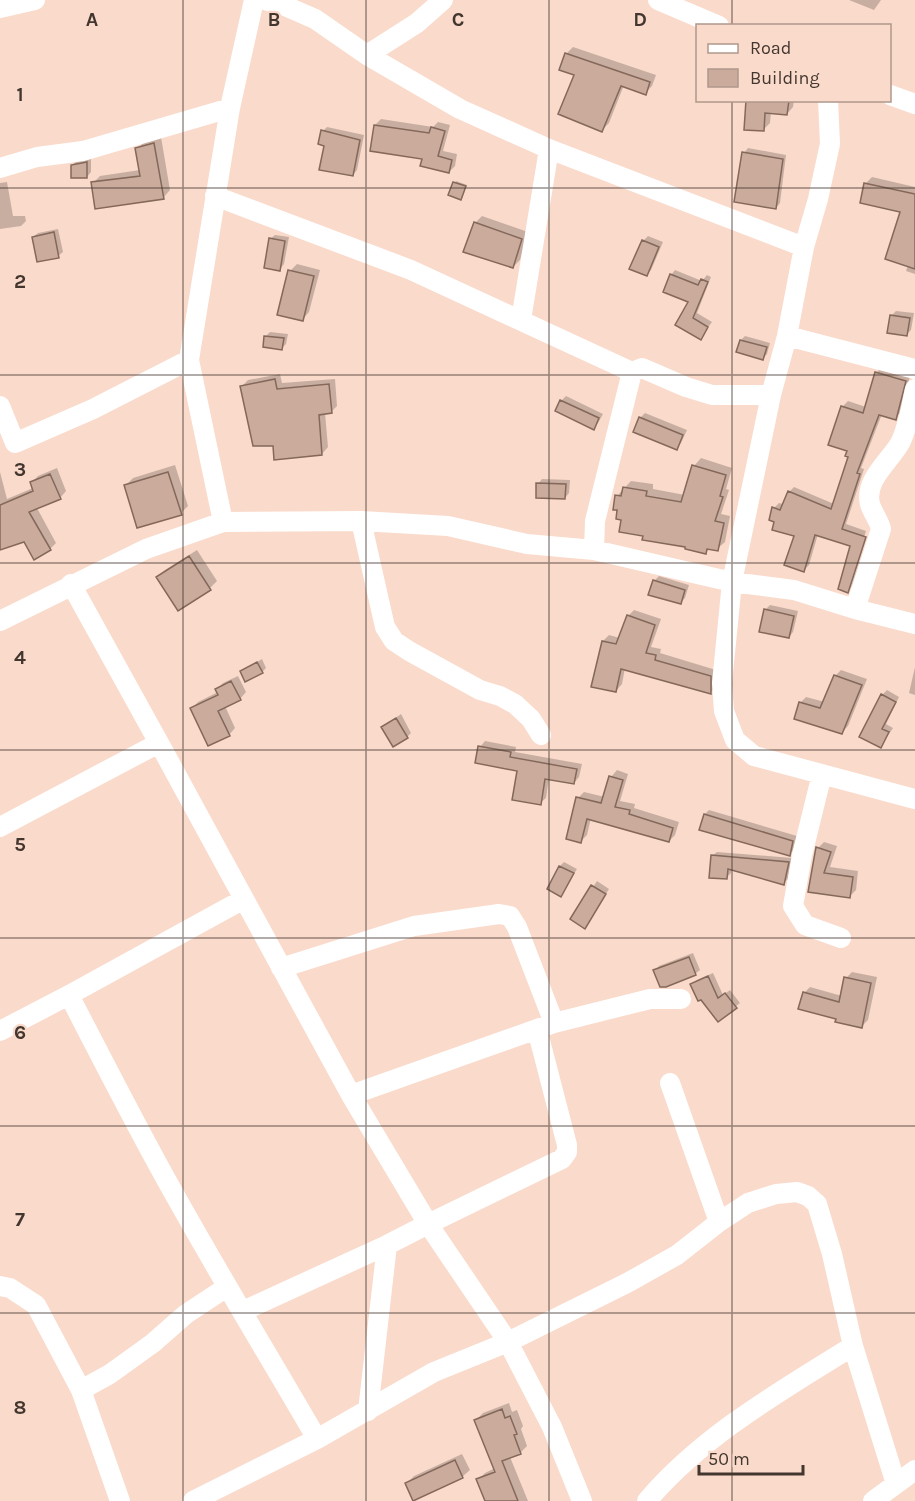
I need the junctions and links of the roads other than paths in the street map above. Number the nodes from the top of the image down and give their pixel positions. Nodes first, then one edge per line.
1 (35, 0) edge
2 (254, 0) edge
3 (265, 0) edge
4 (443, 0) edge
5 (658, 0) edge
6 (0, 8) edge
7 (714, 24) edge
8 (367, 55) junction
9 (891, 95) edge
10 (828, 102) edge
11 (915, 104) edge
12 (231, 108) junction
13 (549, 149) junction
14 (0, 168) edge
15 (215, 196) junction
16 (804, 247) junction
17 (521, 320) junction
18 (788, 336) junction
19 (189, 360) junction
20 (915, 369) edge
21 (632, 372) junction
22 (915, 389) edge
23 (771, 395) junction
24 (0, 406) edge
25 (8, 446) edge
26 (361, 521) junction
27 (223, 522) junction
28 (594, 550) junction
29 (732, 582) junction
30 (71, 584) junction
31 (855, 609) junction
32 (0, 621) edge
33 (915, 624) edge
34 (541, 735) dead end
35 (159, 743) junction
36 (822, 774) junction
37 (915, 799) edge
38 (0, 826) edge
39 (244, 899) junction
40 (841, 938) dead end
41 (281, 968) junction
42 (69, 995) junction
43 (681, 999) dead end
44 (545, 1026) junction
45 (0, 1031) edge
46 (670, 1083) dead end
47 (351, 1095) junction
48 (719, 1222) junction
49 (428, 1224) junction
50 (387, 1245) junction
51 (0, 1286) edge
52 (227, 1287) junction
53 (243, 1311) junction
54 (508, 1342) junction
55 (854, 1346) junction
56 (81, 1390) junction
57 (368, 1411) junction
58 (317, 1439) junction
59 (915, 1470) edge
60 (896, 1484) junction
61 (120, 1501) edge
62 (193, 1501) edge
63 (582, 1501) edge
64 (647, 1501) edge
65 (873, 1501) edge

1 - 6 street
2 - 12 street
3 - 8 street
4 - 8 street
5 - 7 street
8 - 13 street
9 - 11 street
10 - 16 street
12 - 14 street
12 - 15 street
13 - 16 street
13 - 17 street
15 - 17 street
15 - 19 street
16 - 18 street
17 - 21 street
18 - 20 street
18 - 23 street
19 - 25 street
19 - 27 street
21 - 23 street
21 - 28 street
22 - 31 street
23 - 29 street
24 - 25 street
26 - 27 street
26 - 28 street
26 - 34 street
27 - 30 street
28 - 29 street
29 - 31 street
29 - 36 street
30 - 32 street
30 - 35 street
31 - 33 street
35 - 38 street
35 - 39 street
36 - 37 street
36 - 40 street
39 - 41 street
39 - 42 street
41 - 44 street
41 - 47 street
42 - 45 street
42 - 52 street
43 - 44 street
44 - 47 street
44 - 49 street
46 - 48 street
47 - 49 street
48 - 54 street
48 - 55 street
49 - 50 street
49 - 54 street
50 - 53 street
50 - 57 street
51 - 56 street
52 - 53 street
52 - 56 street
53 - 58 street
54 - 57 street
54 - 63 street
55 - 60 street
55 - 64 street
56 - 61 street
57 - 58 street
58 - 62 street
59 - 60 street
60 - 65 street

